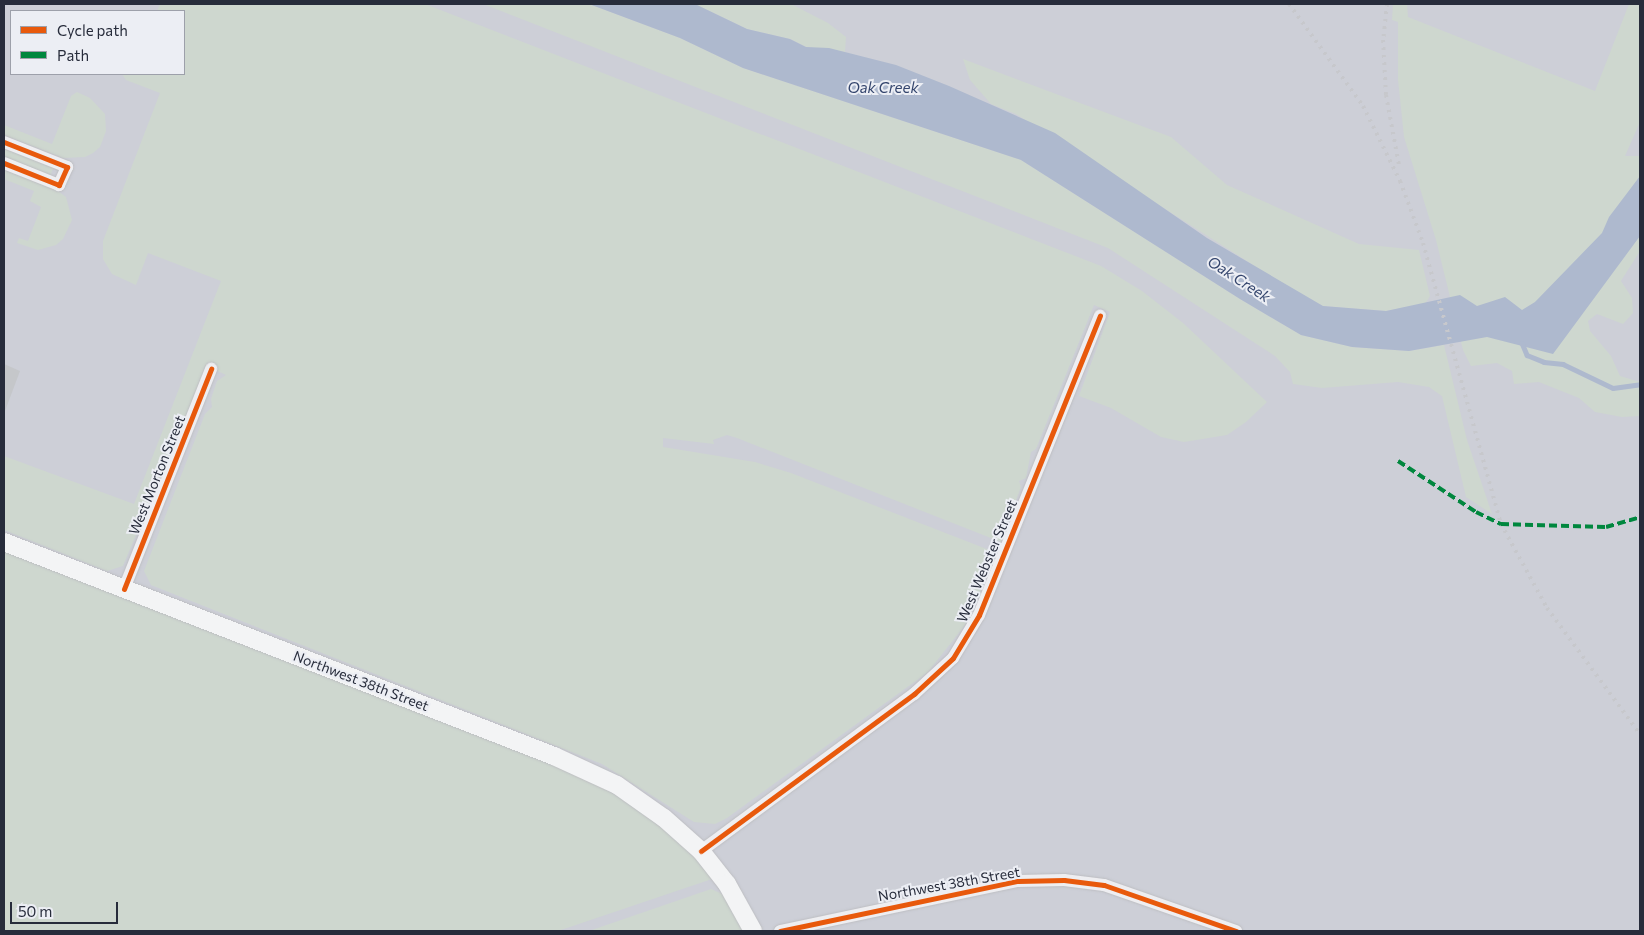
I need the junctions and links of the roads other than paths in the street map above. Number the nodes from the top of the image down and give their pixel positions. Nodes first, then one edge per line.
1 (4, 142) edge
2 (4, 163) edge
3 (1100, 315) dead end
4 (210, 369) dead end
5 (4, 542) edge
6 (124, 589) junction
7 (701, 851) junction
8 (753, 931) edge
9 (780, 931) edge
10 (1236, 931) edge

1 - 2 street
3 - 7 street, West Webster Street
4 - 6 street, West Morton Street
5 - 6 main road, Northwest 38th Street
6 - 7 main road, Northwest 38th Street
7 - 8 main road, Northwest 38th Street
9 - 10 street, Northwest 38th Street

